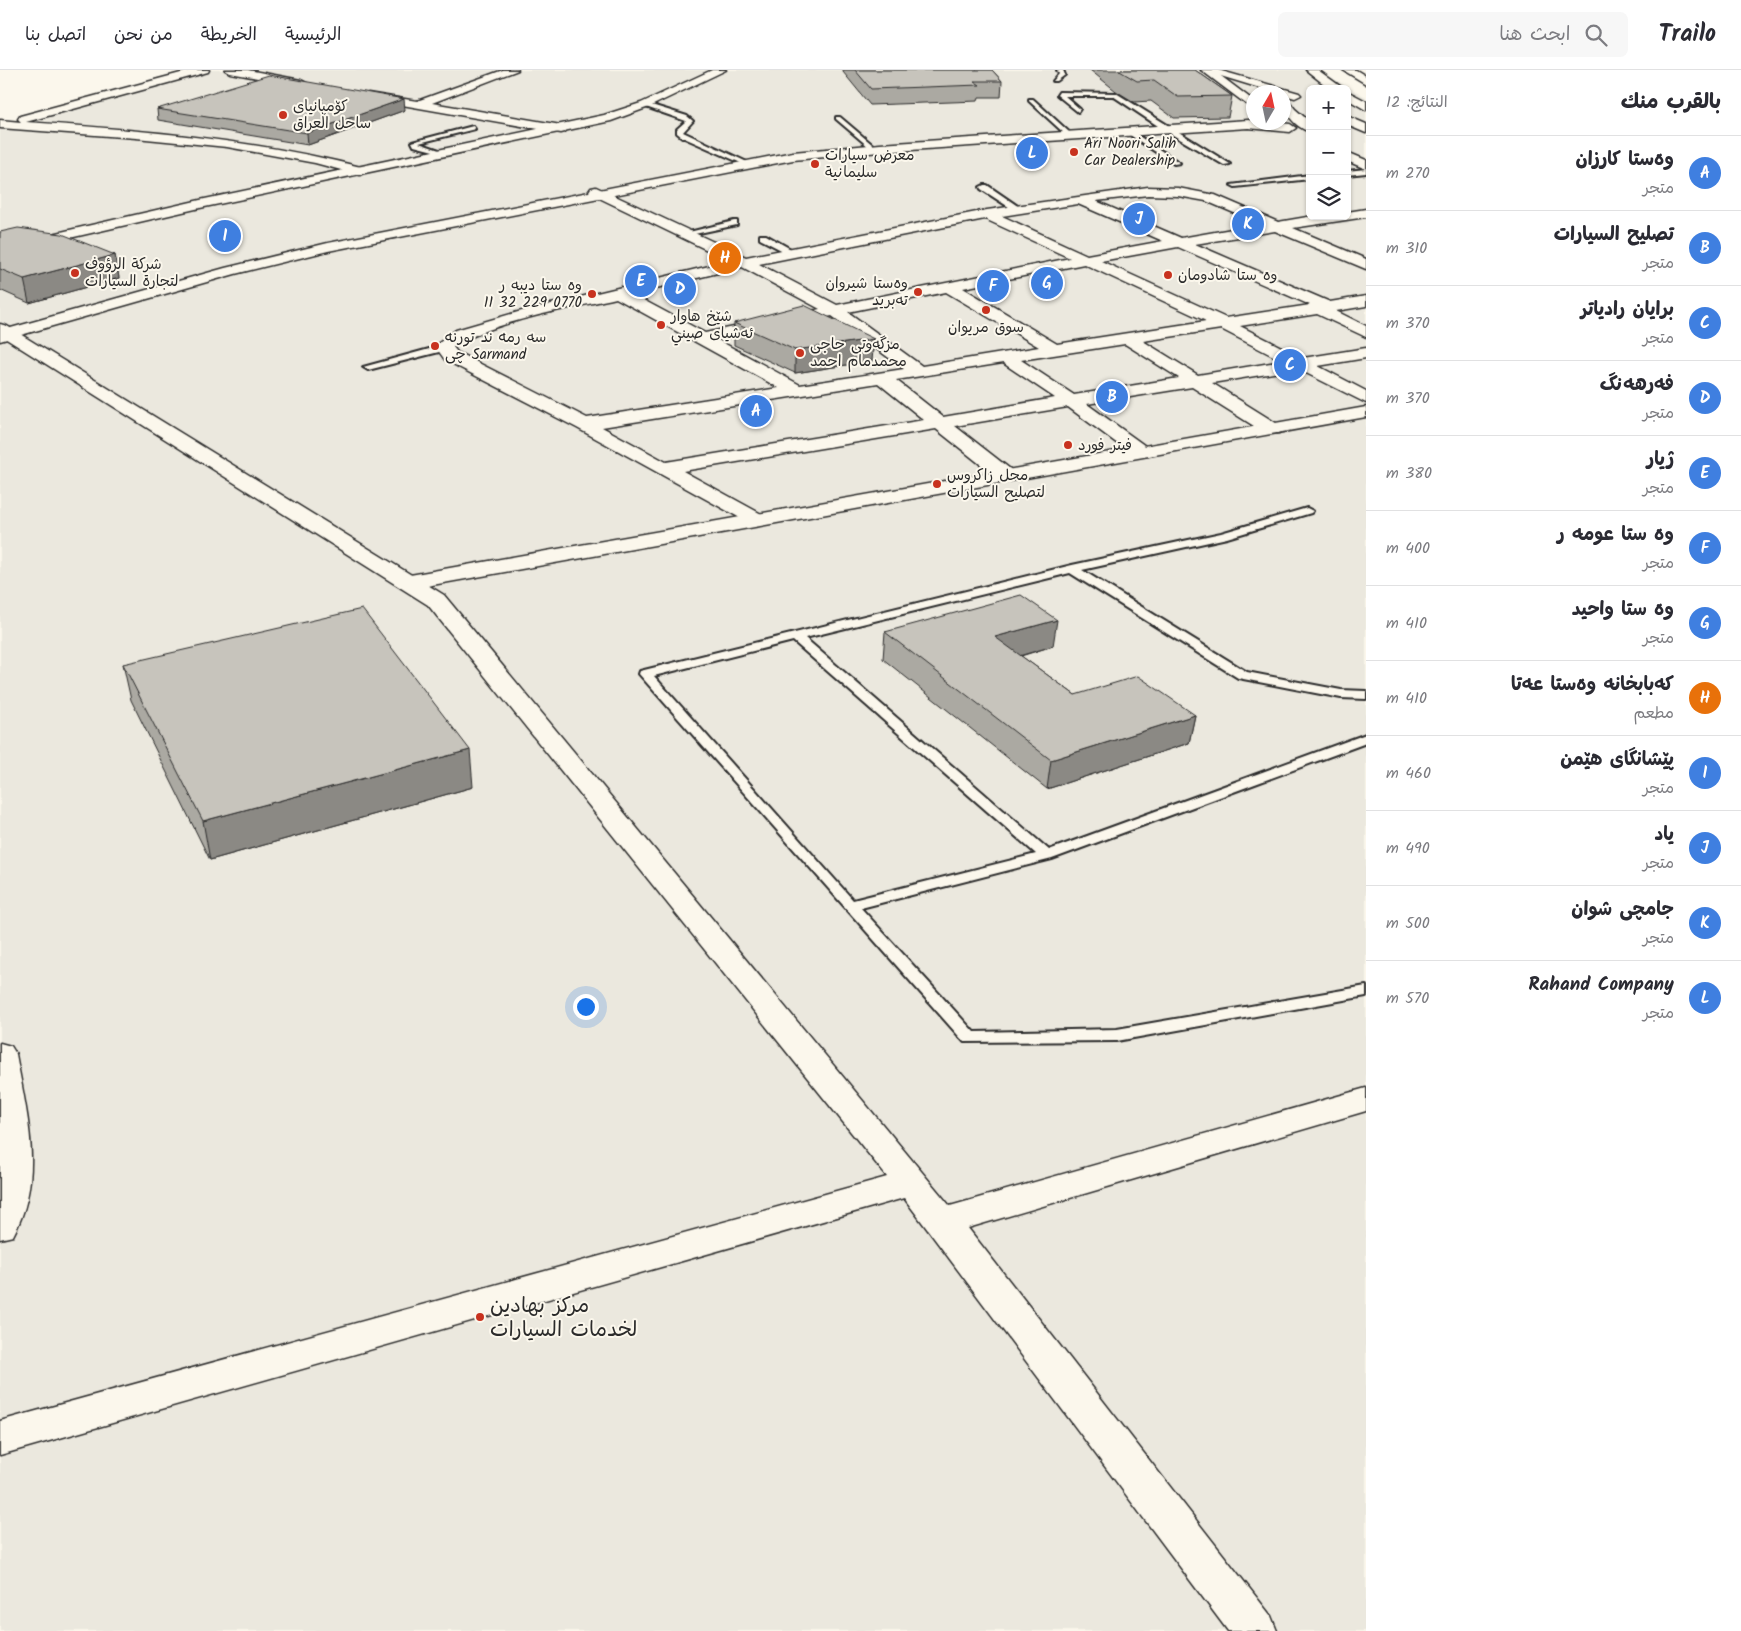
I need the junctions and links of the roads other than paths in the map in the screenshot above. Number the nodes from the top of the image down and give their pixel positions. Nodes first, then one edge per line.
1 (204, 70) edge
2 (230, 70) edge
3 (513, 70) edge
4 (721, 70) edge
5 (1060, 70) edge
6 (1206, 70) edge
7 (1255, 70) edge
8 (1311, 70) edge
9 (1348, 70) edge
10 (1055, 80) dead end
11 (1366, 81) edge
12 (1332, 85) edge
13 (314, 86) edge
14 (352, 93) edge
15 (1351, 97) edge
16 (1032, 100) dead end
17 (1246, 100) edge
18 (418, 105) junction
19 (645, 105) junction
20 (1366, 106) edge
21 (1291, 108) edge
22 (1078, 110) dead end
23 (838, 118) dead end
24 (1246, 121) edge
25 (1306, 122) edge
26 (1351, 122) edge
27 (2, 124) edge
28 (1246, 124) edge
29 (473, 128) dead end
30 (1165, 128) junction
31 (1291, 128) edge
32 (561, 129) junction
33 (1351, 129) edge
34 (1366, 129) edge
35 (1130, 132) junction
36 (1067, 133) junction
37 (1366, 135) edge
38 (1306, 136) edge
39 (876, 147) junction
40 (1351, 150) edge
41 (443, 153) junction
42 (1366, 156) edge
43 (1351, 158) edge
44 (1176, 163) dead end
45 (739, 164) junction
46 (1226, 164) dead end
47 (1366, 165) edge
48 (360, 171) junction
49 (1366, 171) edge
50 (1351, 173) edge
51 (1306, 177) edge
52 (1236, 185) dead end
53 (984, 187) dead end
54 (598, 193) junction
55 (1080, 199) junction
56 (1018, 208) junction
57 (1366, 213) edge
58 (987, 214) junction
59 (1351, 215) edge
60 (1318, 220) edge
61 (734, 223) dead end
62 (1282, 226) junction
63 (9, 232) edge
64 (685, 234) junction
65 (52, 237) junction
66 (763, 237) dead end
67 (1182, 242) junction
68 (0, 250) edge
69 (792, 252) junction
70 (1087, 258) junction
71 (744, 262) junction
72 (1366, 264) edge
73 (948, 286) junction
74 (618, 292) junction
75 (1366, 301) edge
76 (1323, 307) junction
77 (835, 310) junction
78 (1223, 323) junction
79 (2, 332) edge
80 (1366, 332) edge
81 (1127, 338) junction
82 (702, 339) junction
83 (444, 348) junction
84 (1054, 349) junction
85 (1366, 353) edge
86 (1005, 357) junction
87 (1301, 363) junction
88 (368, 367) dead end
89 (918, 370) junction
90 (880, 376) junction
91 (1194, 381) junction
92 (796, 390) junction
93 (1366, 398) edge
94 (1071, 401) junction
95 (1366, 412) edge
96 (940, 422) junction
97 (584, 424) junction
98 (1272, 429) junction
99 (1141, 452) junction
100 (663, 468) junction
101 (1007, 476) junction
102 (1307, 511) dead end
103 (758, 520) junction
104 (1072, 569) junction
105 (410, 582) junction
106 (796, 637) junction
107 (1366, 695) edge
108 (1366, 738) edge
109 (1047, 856) junction
110 (850, 906) junction
111 (1366, 991) edge
112 (0, 1054) edge
113 (1366, 1099) edge
114 (7, 1140) edge
115 (910, 1184) junction
116 (943, 1222) junction
117 (0, 1226) edge
118 (0, 1438) edge
119 (1255, 1631) edge

1 - 27 main road
2 - 13 main road
3 - 18 main road
4 - 19 main road
5 - 10 lane
6 - 7 main road
6 - 17 main road
8 - 12 main road
9 - 11 main road
14 - 18 main road
15 - 20 main road
16 - 36 lane
18 - 32 main road
19 - 32 main road
19 - 45 lane
21 - 25 main road
22 - 30 lane
23 - 39 lane
24 - 30 main road
26 - 34 main road
27 - 48 main road
28 - 30 main road
29 - 41 lane
30 - 35 main road
30 - 36 main road
30 - 46 lane
31 - 38 main road
32 - 41 main road
33 - 37 main road
35 - 39 main road
35 - 44 lane
36 - 39 main road
39 - 45 main road
40 - 42 main road
41 - 48 main road
43 - 47 main road
45 - 54 main road
48 - 65 main road
49 - 50 lane
51 - 52 lane
53 - 56 lane
54 - 64 main road
54 - 79 main road
55 - 56 main road
55 - 62 main road
55 - 67 main road
56 - 58 main road
57 - 59 main road
58 - 69 main road
58 - 70 main road
60 - 62 main road
61 - 64 lane
62 - 67 main road
62 - 72 main road
63 - 65 main road
64 - 71 main road
65 - 68 main road
66 - 69 lane
67 - 70 main road
67 - 76 main road
69 - 71 main road
70 - 73 main road
70 - 78 main road
71 - 74 main road
71 - 77 main road
73 - 77 main road
73 - 84 main road
74 - 82 main road
74 - 83 main road
75 - 76 main road
76 - 78 main road
76 - 80 main road
77 - 82 main road
77 - 89 main road
78 - 81 main road
78 - 87 main road
79 - 105 main road
81 - 84 main road
81 - 91 main road
82 - 92 main road
83 - 88 lane
83 - 97 main road
84 - 86 main road
85 - 87 main road
86 - 89 main road
86 - 94 main road
87 - 91 main road
87 - 93 main road
89 - 90 main road
90 - 92 main road
90 - 96 main road
91 - 94 main road
91 - 98 main road
92 - 97 main road
94 - 96 main road
94 - 99 main road
95 - 98 main road
96 - 100 main road
96 - 101 main road
97 - 100 main road
98 - 99 main road
99 - 101 main road
100 - 103 main road
101 - 103 main road
102 - 104 lane
103 - 105 main road
104 - 106 lane
104 - 107 lane
105 - 115 main road
106 - 109 lane
106 - 110 lane
108 - 109 lane
109 - 110 lane
110 - 111 lane
112 - 114 main road
113 - 116 main road
114 - 117 main road
115 - 116 main road
115 - 118 main road
116 - 119 main road

